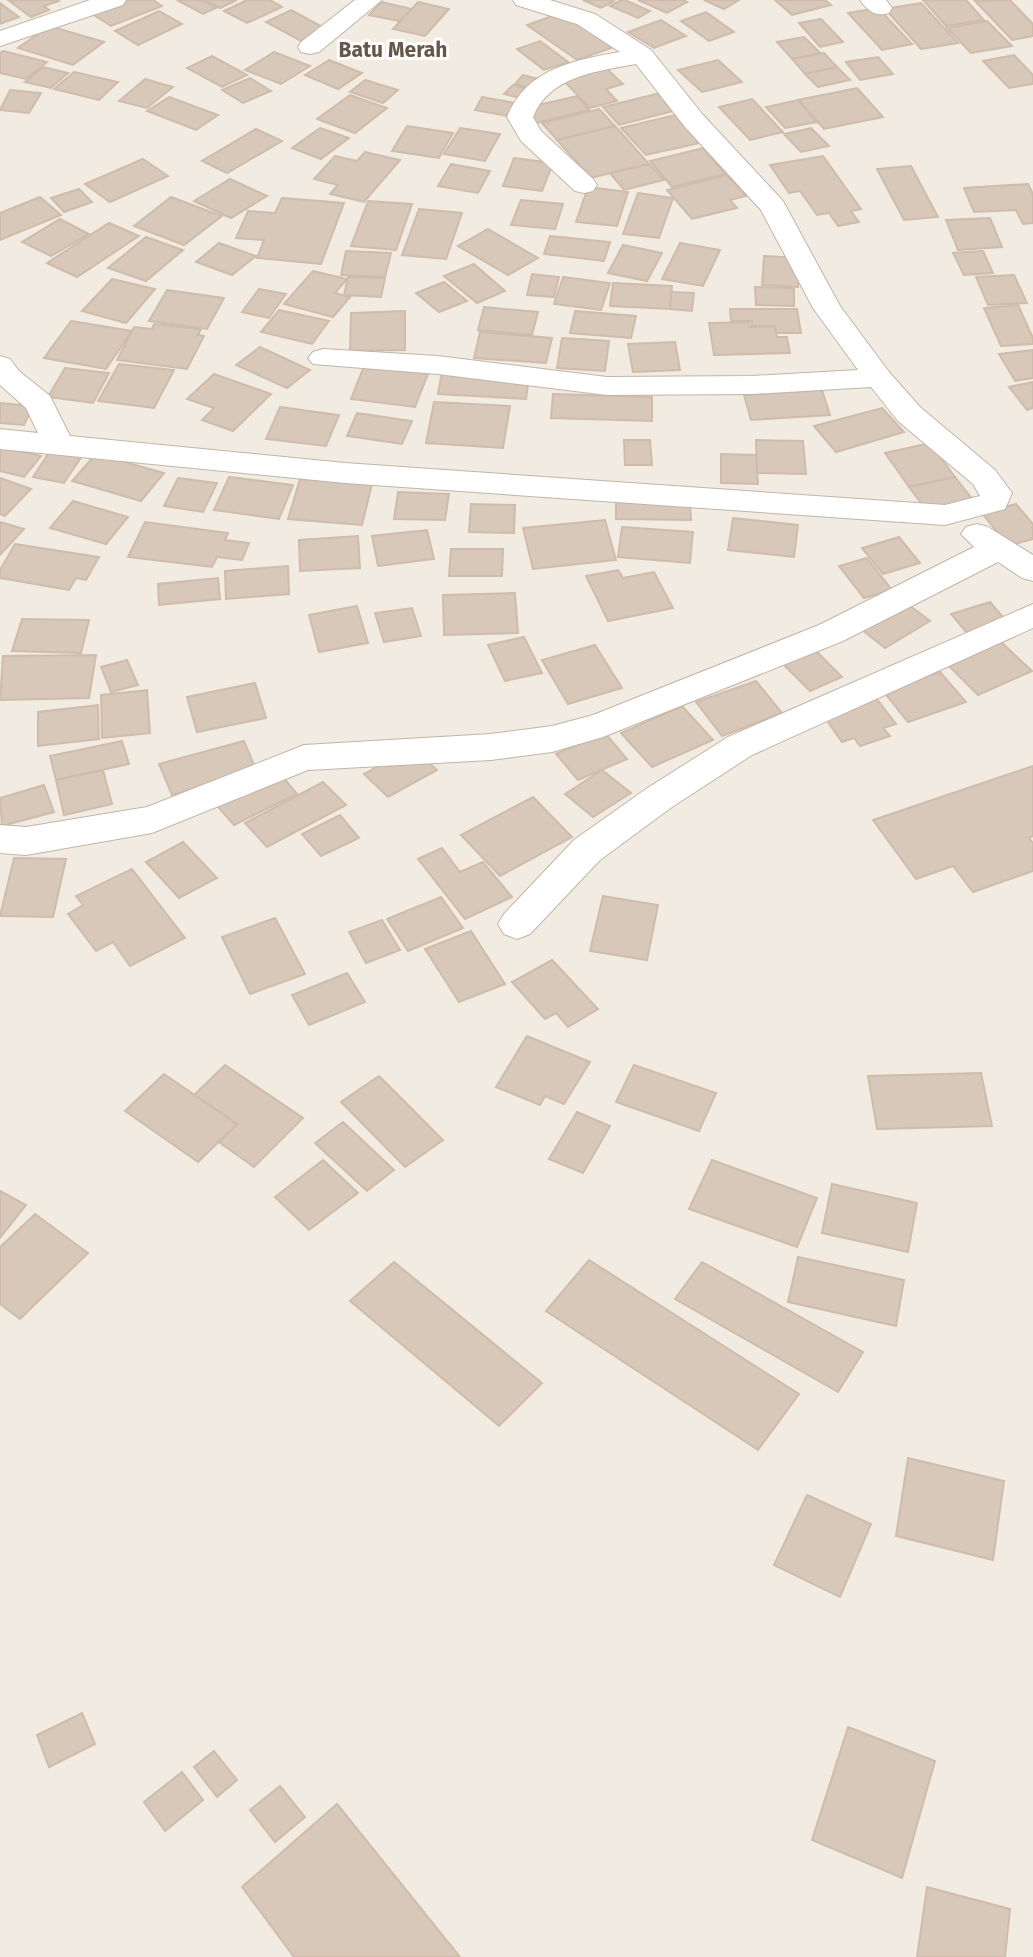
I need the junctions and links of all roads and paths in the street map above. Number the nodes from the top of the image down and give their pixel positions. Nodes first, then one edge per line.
1 (114, 0) edge
2 (370, 0) edge
3 (525, 0) edge
4 (0, 38) edge
5 (310, 47) dead end
6 (642, 55) junction
7 (584, 185) dead end
8 (323, 358) dead end
9 (0, 365) edge
10 (879, 378) junction
11 (0, 439) edge
12 (58, 443) junction
13 (945, 515) junction
14 (999, 548) junction
15 (1033, 570) edge
16 (1033, 615) edge
17 (0, 839) edge
18 (517, 924) dead end

1 - 4 street
2 - 5 street
3 - 6 street
6 - 7 street
6 - 10 street
8 - 10 street
9 - 12 street
10 - 13 street
11 - 12 street
12 - 13 street
13 - 14 street
14 - 15 street
14 - 17 street
16 - 18 street

